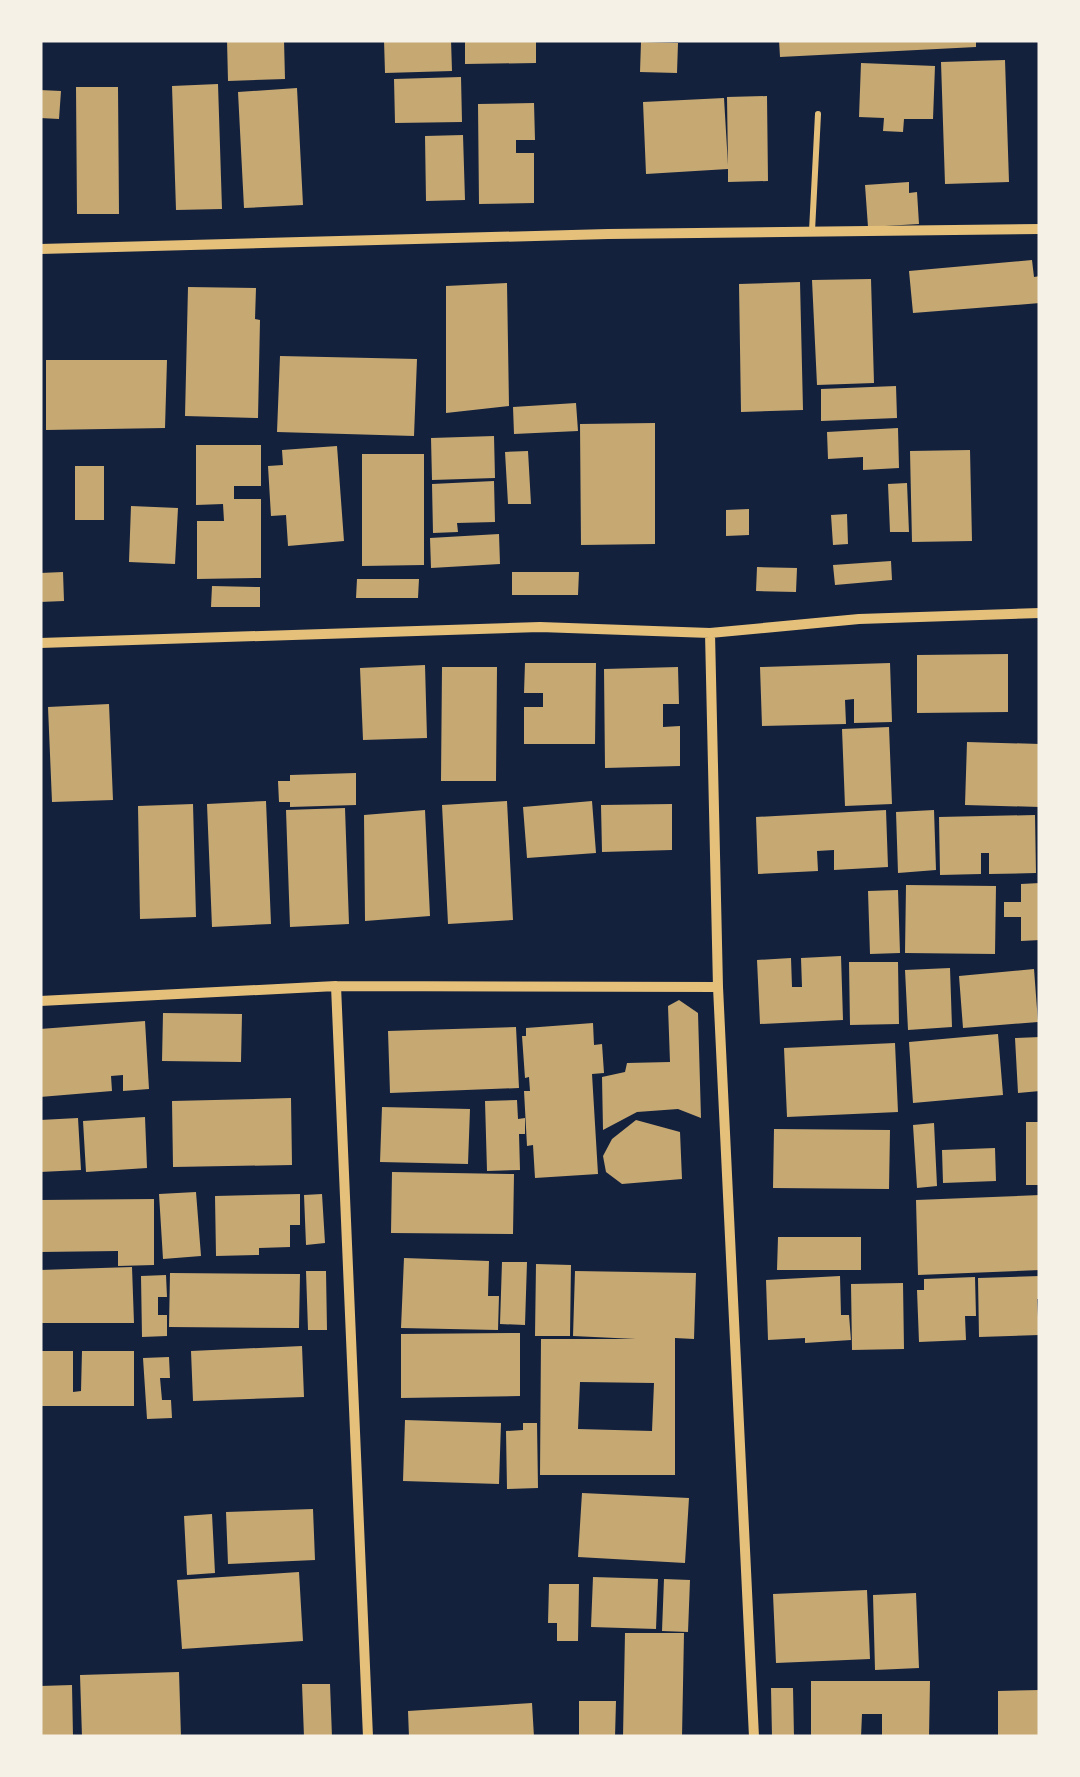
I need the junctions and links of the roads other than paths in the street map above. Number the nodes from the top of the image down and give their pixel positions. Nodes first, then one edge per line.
1 (818, 114) dead end
2 (1040, 229) edge
3 (812, 232) junction
4 (40, 249) edge
5 (1040, 613) edge
6 (710, 633) junction
7 (40, 643) edge
8 (336, 986) junction
9 (718, 987) junction
10 (40, 1001) edge
11 (368, 1737) edge
12 (754, 1737) edge

1 - 3 lane
2 - 3 street
3 - 4 street
5 - 6 street
6 - 7 street
6 - 9 street
8 - 9 street
8 - 10 street
8 - 11 street
9 - 12 street

